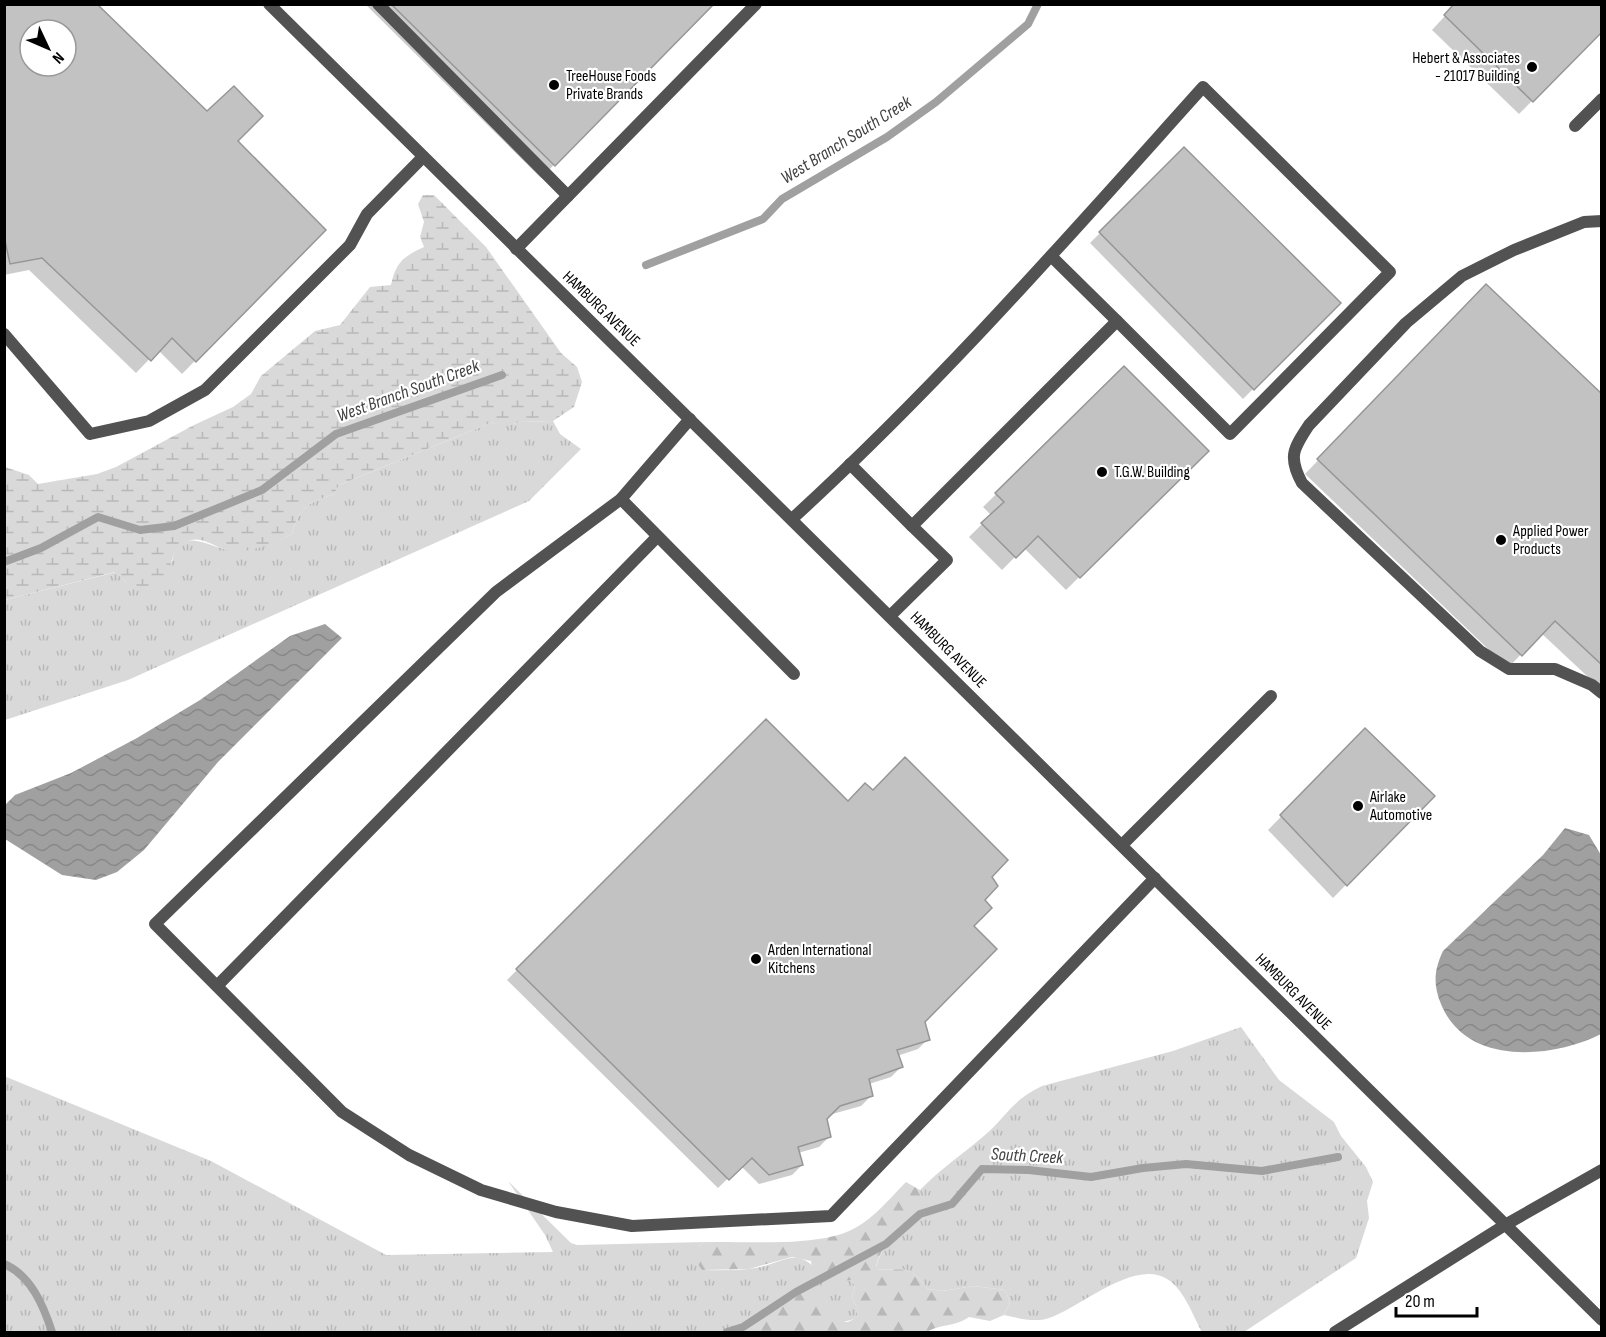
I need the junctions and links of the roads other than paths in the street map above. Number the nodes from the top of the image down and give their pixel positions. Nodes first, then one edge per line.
1 (269, 4) edge
2 (378, 4) edge
3 (756, 4) edge
4 (1602, 99) edge
5 (1575, 126) dead end
6 (423, 157) junction
7 (568, 196) junction
8 (1602, 221) edge
9 (516, 249) junction
10 (1051, 256) junction
11 (1116, 321) junction
12 (4, 334) edge
13 (690, 419) junction
14 (850, 464) junction
15 (621, 499) junction
16 (792, 519) junction
17 (912, 526) junction
18 (657, 537) junction
19 (890, 616) junction
20 (794, 674) dead end
21 (1602, 693) edge
22 (1271, 696) dead end
23 (1122, 845) junction
24 (1155, 878) junction
25 (217, 986) junction
26 (1602, 1170) edge
27 (1505, 1226) junction
28 (1602, 1320) edge
29 (1335, 1332) edge

1 - 6 street, HAMBURG AVENUE
2 - 7 street
3 - 7 street
4 - 5 street
6 - 9 street, HAMBURG AVENUE
6 - 12 street
7 - 9 street
8 - 21 street
9 - 13 street, HAMBURG AVENUE
10 - 11 street
10 - 11 street
10 - 14 street
11 - 17 street
13 - 15 street
13 - 16 street, HAMBURG AVENUE
14 - 16 street
14 - 17 street
15 - 18 street
15 - 25 street
16 - 19 street, HAMBURG AVENUE
17 - 19 street
18 - 20 street
18 - 25 street
19 - 23 street, HAMBURG AVENUE
22 - 23 street
23 - 24 street, HAMBURG AVENUE
24 - 25 street
24 - 27 street, HAMBURG AVENUE
26 - 27 street
27 - 28 street, HAMBURG AVENUE
27 - 29 street

